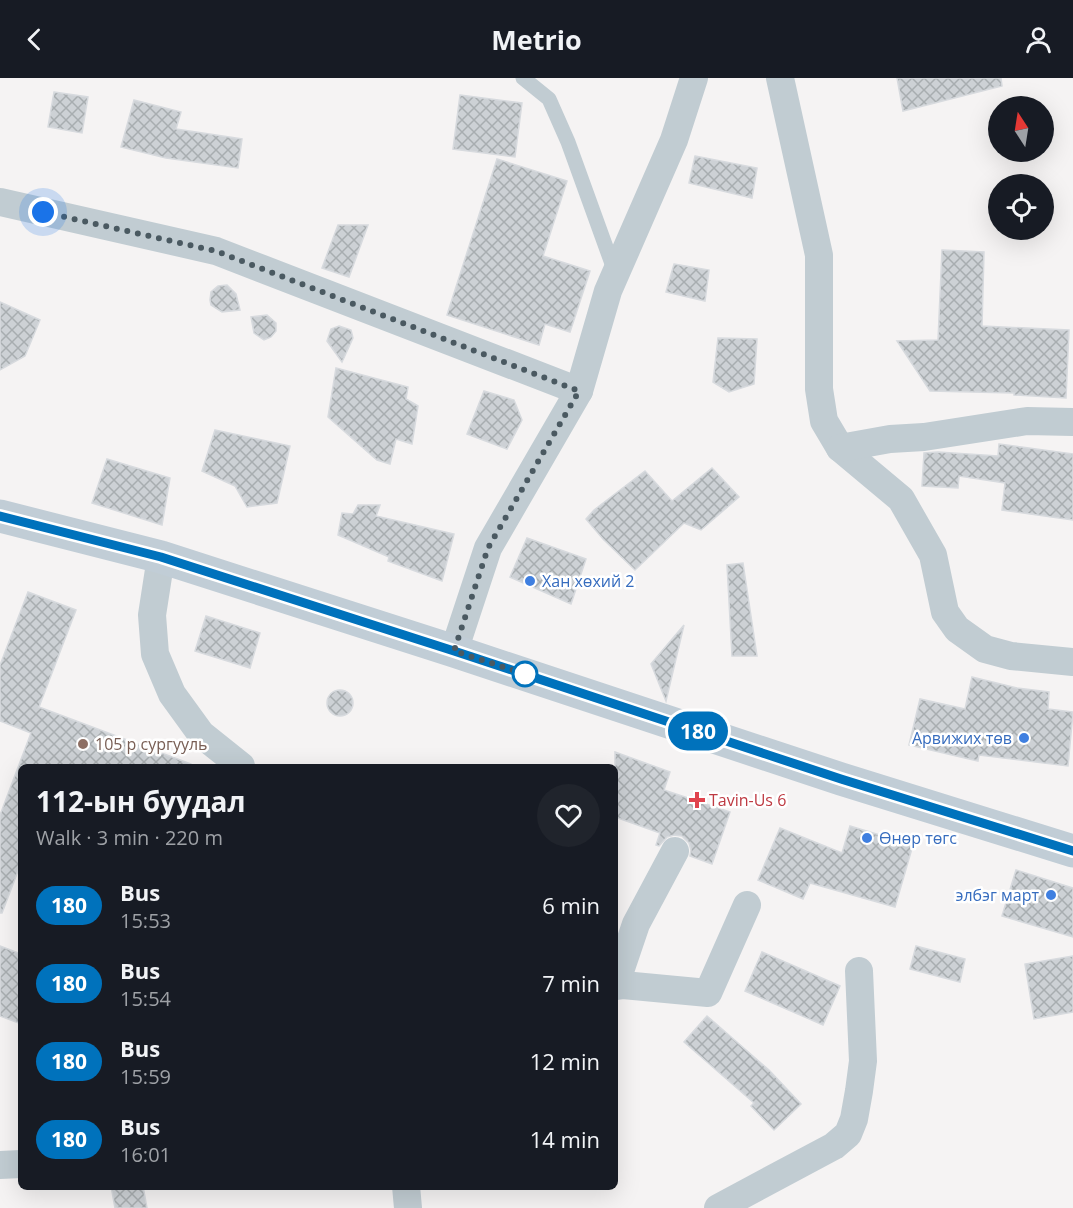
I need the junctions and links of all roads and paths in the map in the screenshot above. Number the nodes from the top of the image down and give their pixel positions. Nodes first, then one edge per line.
1 (523, 78) edge
2 (694, 78) edge
3 (780, 78) edge
4 (0, 202) edge
5 (616, 274) junction
6 (579, 391) junction
7 (1073, 422) edge
8 (840, 448) junction
9 (0, 516) edge
10 (161, 557) junction
11 (454, 651) junction
12 (1073, 662) edge
13 (238, 764) edge
14 (675, 851) dead end
15 (1073, 851) edge
16 (747, 905) dead end
17 (859, 971) dead end
18 (618, 977) edge
19 (618, 986) edge
20 (18, 1164) edge
21 (0, 1166) edge
22 (406, 1190) edge
23 (408, 1208) edge
24 (718, 1208) edge

1 - 5 lane
2 - 5 street
3 - 8 street
4 - 6 street
5 - 6 street
6 - 11 street
7 - 8 street
8 - 12 street
9 - 10 main road
10 - 11 main road
10 - 13 street
11 - 15 main road
14 - 18 street
16 - 19 street
17 - 24 street
20 - 21 street
22 - 23 street

